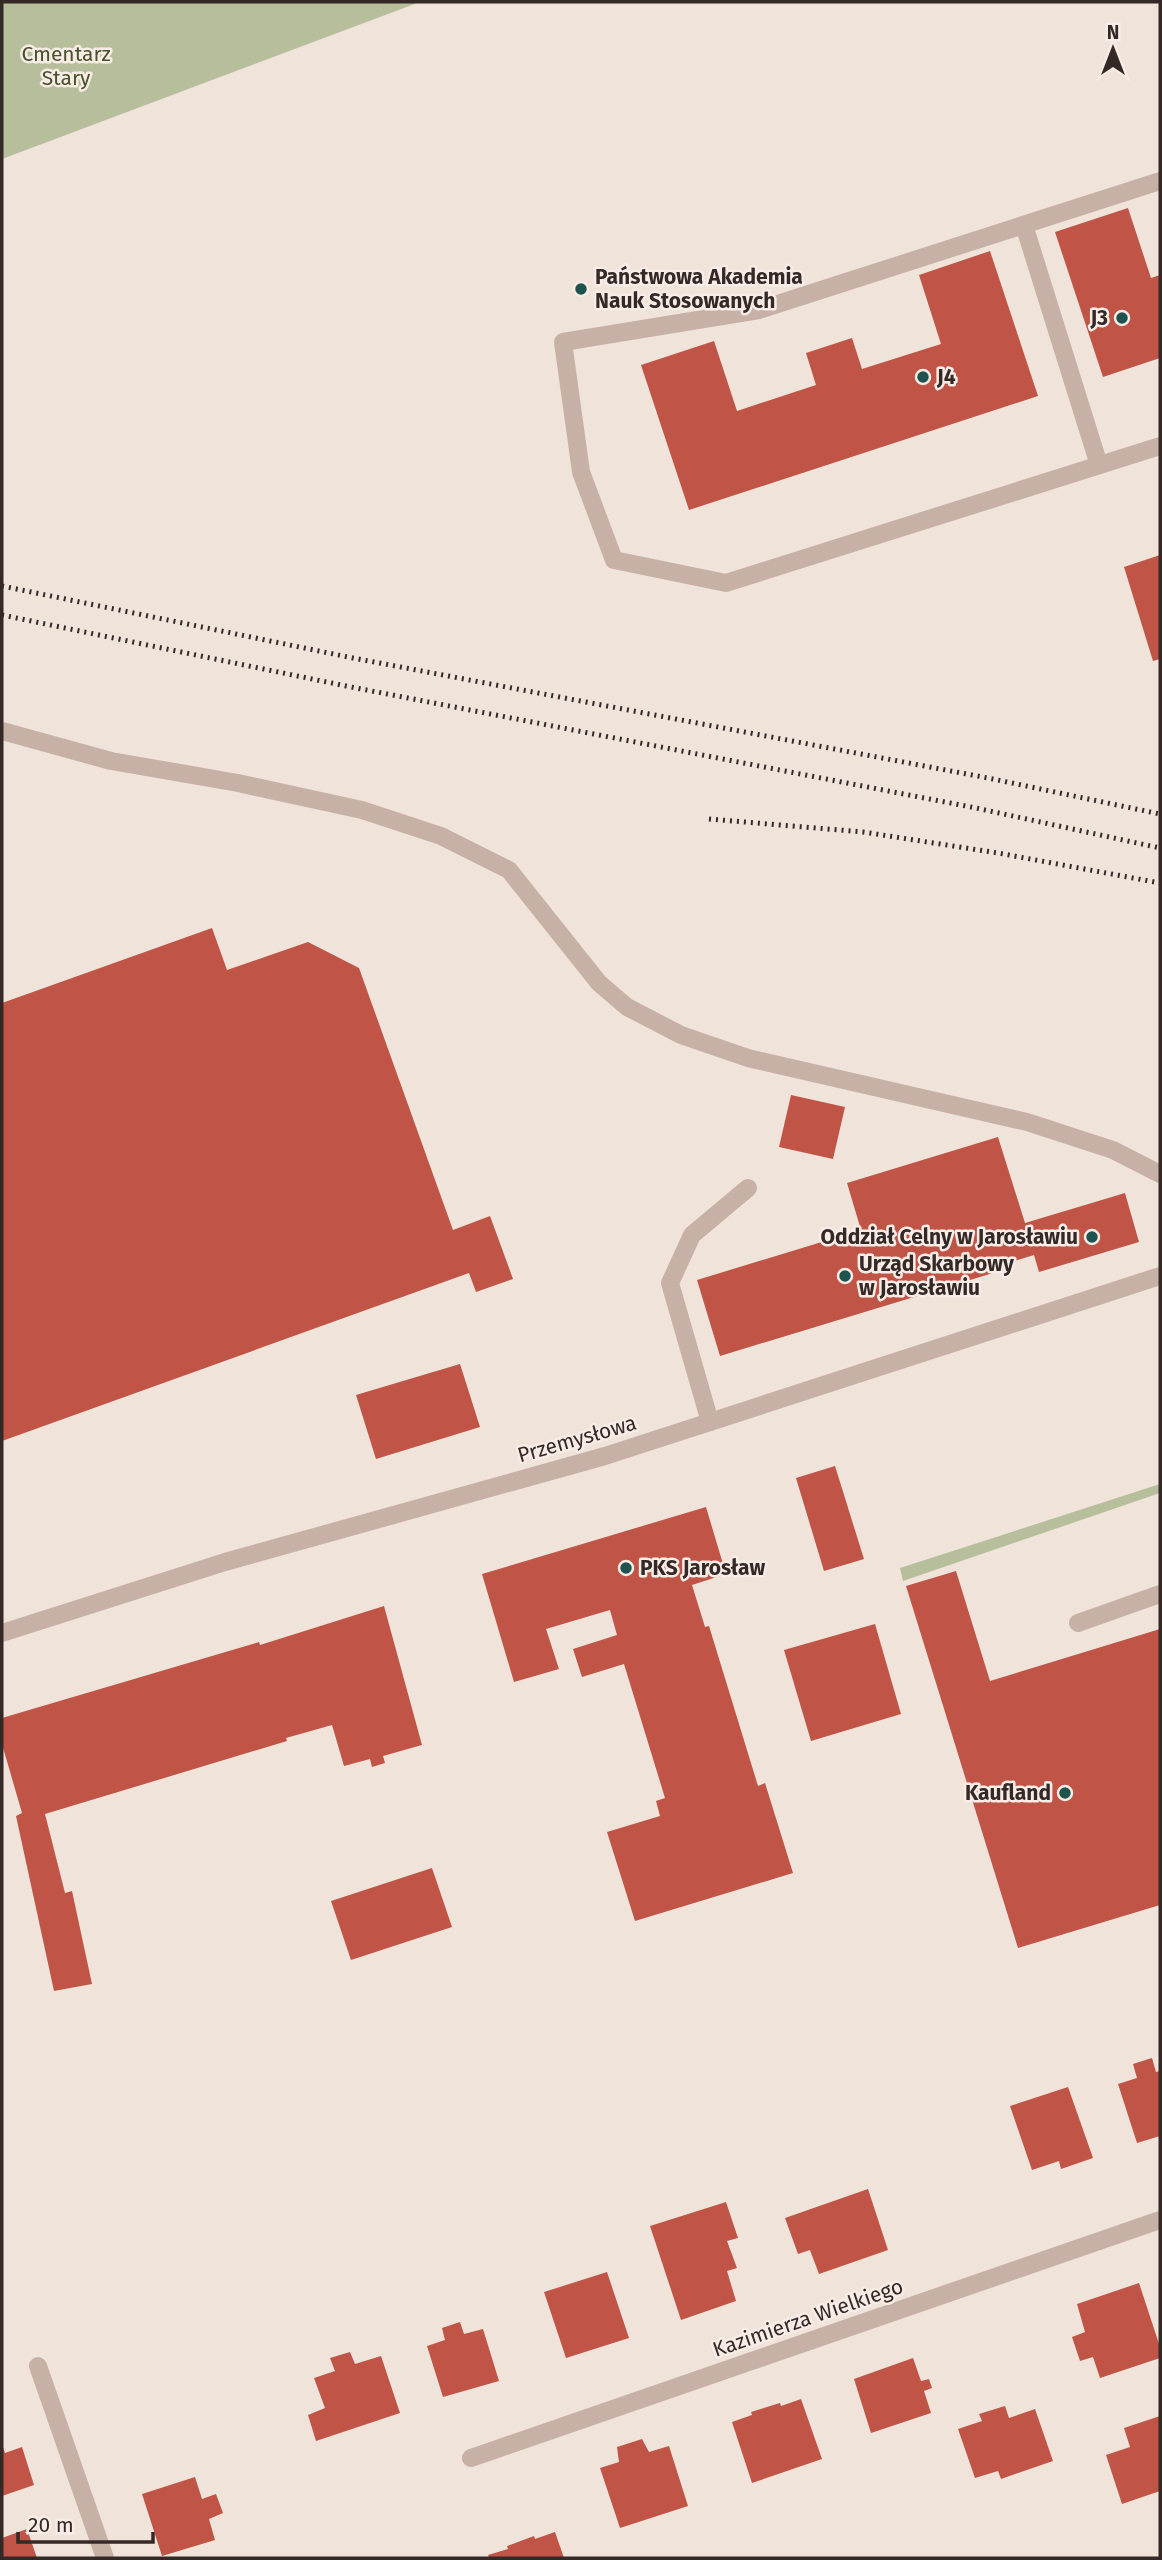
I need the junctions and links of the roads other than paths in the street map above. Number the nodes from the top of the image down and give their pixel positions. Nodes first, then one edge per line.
1 (1160, 181) edge
2 (1024, 225) junction
3 (1160, 446) edge
4 (1099, 465) junction
5 (2, 731) edge
6 (1160, 1174) edge
7 (748, 1188) dead end
8 (1160, 1276) edge
9 (710, 1422) junction
10 (1160, 1594) edge
11 (1078, 1623) dead end
12 (2, 1633) edge
13 (1160, 2220) edge
14 (38, 2366) dead end
15 (471, 2458) dead end
16 (105, 2558) edge

1 - 2 street
2 - 4 street
2 - 4 street
3 - 4 street
5 - 6 street
7 - 9 street
8 - 9 street, Przemysłowa
9 - 12 street, Przemysłowa
10 - 11 street
13 - 15 street, Kazimierza Wielkiego
14 - 16 street

